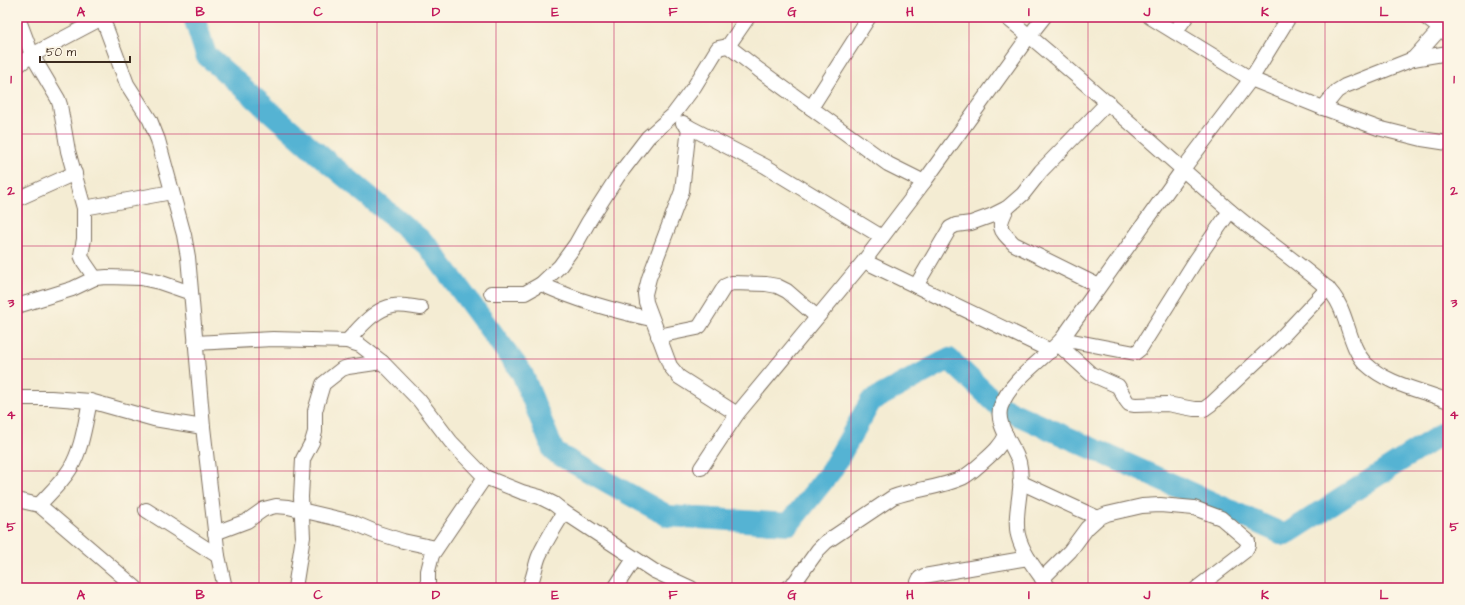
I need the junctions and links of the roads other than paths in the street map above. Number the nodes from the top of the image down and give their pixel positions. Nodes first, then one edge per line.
1 (870, 17) edge
2 (1006, 17) edge
3 (1044, 17) edge
4 (1150, 17) edge
5 (1186, 17) edge
6 (1290, 17) edge
7 (1425, 17) edge
8 (102, 18) edge
9 (17, 19) edge
10 (741, 20) edge
11 (1175, 32) junction
12 (1444, 32) edge
13 (1029, 36) junction
14 (728, 46) junction
15 (1448, 53) edge
16 (32, 55) junction
17 (1413, 59) junction
18 (17, 66) edge
19 (1251, 79) junction
20 (1108, 102) junction
21 (811, 108) junction
22 (1323, 108) junction
23 (673, 115) junction
24 (689, 127) junction
25 (1448, 143) edge
26 (1183, 169) junction
27 (75, 173) junction
28 (924, 182) junction
29 (172, 192) junction
30 (17, 199) edge
31 (84, 208) junction
32 (1007, 208) junction
33 (1230, 211) junction
34 (882, 237) junction
35 (864, 261) junction
36 (95, 278) junction
37 (541, 284) junction
38 (916, 286) junction
39 (1099, 286) junction
40 (1328, 288) junction
41 (191, 293) junction
42 (491, 293) dead end
43 (17, 306) edge
44 (421, 308) dead end
45 (817, 317) junction
46 (651, 319) junction
47 (658, 336) junction
48 (347, 341) junction
49 (1079, 342) junction
50 (195, 343) junction
51 (1057, 345) junction
52 (382, 362) junction
53 (1085, 369) junction
54 (17, 398) edge
55 (90, 401) junction
56 (1448, 401) edge
57 (737, 414) junction
58 (203, 427) junction
59 (1006, 435) junction
60 (701, 468) dead end
61 (485, 477) junction
62 (1020, 482) junction
63 (17, 500) edge
64 (39, 505) junction
65 (146, 510) dead end
66 (301, 510) junction
67 (564, 512) junction
68 (1098, 518) junction
69 (215, 533) junction
70 (436, 548) junction
71 (218, 556) junction
72 (1028, 558) junction
73 (634, 559) junction
74 (1046, 583) edge
75 (136, 588) edge
76 (225, 588) edge
77 (295, 588) edge
78 (428, 588) edge
79 (529, 588) edge
80 (615, 588) edge
81 (691, 588) edge
82 (787, 588) edge
83 (919, 588) edge
84 (1197, 588) edge

1 - 21 street
2 - 13 street
3 - 13 street
4 - 11 street
5 - 11 street
6 - 19 street
7 - 12 street
8 - 16 street
8 - 29 street
9 - 16 street
10 - 14 street
11 - 19 street
12 - 17 street
13 - 20 street
13 - 28 street
14 - 21 street
14 - 23 street
15 - 17 street
16 - 18 street
16 - 27 street
17 - 22 street
19 - 22 street
19 - 26 street
20 - 26 street
20 - 32 street
21 - 28 street
22 - 25 street
23 - 24 street
23 - 37 street
24 - 34 street
24 - 46 street
26 - 33 street
26 - 39 street
27 - 30 street
27 - 31 street
28 - 34 street
29 - 31 street
29 - 41 street
31 - 36 street
32 - 38 street
32 - 39 street
33 - 40 street
33 - 49 street
34 - 35 street
35 - 38 street
35 - 45 street
36 - 41 street
36 - 43 street
37 - 42 street
37 - 46 street
38 - 51 street
39 - 51 street
40 - 53 street
40 - 56 street
41 - 50 street
44 - 48 street
45 - 47 street
45 - 57 street
46 - 47 street
47 - 57 street
48 - 50 street
48 - 52 street
49 - 51 street
49 - 53 street
50 - 58 street
51 - 53 street
51 - 59 street
52 - 61 street
52 - 66 street
54 - 55 street
55 - 58 street
55 - 64 street
57 - 60 street
58 - 69 street
59 - 62 street
59 - 82 street
61 - 67 street
61 - 70 street
62 - 68 street
62 - 72 street
63 - 64 street
64 - 75 street
65 - 71 street
66 - 69 street
66 - 70 street
66 - 77 street
67 - 73 street
67 - 79 street
68 - 74 street
68 - 84 street
69 - 71 street
70 - 78 street
71 - 76 street
72 - 74 street
72 - 83 street
73 - 80 street
73 - 81 street

